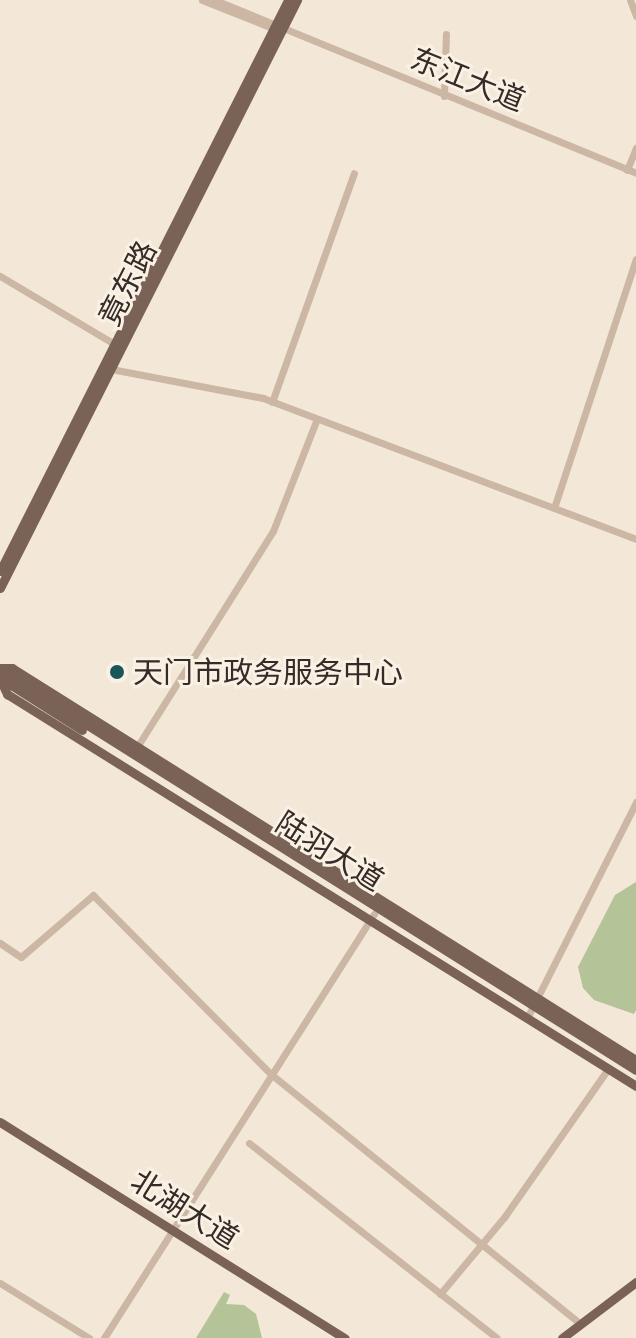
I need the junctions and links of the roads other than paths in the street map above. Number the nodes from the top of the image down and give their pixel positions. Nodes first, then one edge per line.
1 (202, 0) edge
2 (215, 0) edge
3 (288, 0) edge
4 (297, 0) edge
5 (630, 0) edge
6 (636, 16) edge
7 (276, 28) junction
8 (446, 34) dead end
9 (444, 96) junction
10 (636, 148) edge
11 (627, 170) junction
12 (354, 173) dead end
13 (636, 173) edge
14 (636, 259) edge
15 (0, 276) edge
16 (118, 346) junction
17 (111, 369) junction
18 (272, 402) junction
19 (317, 419) junction
20 (554, 508) junction
21 (636, 539) edge
22 (0, 571) edge
23 (0, 588) edge
24 (0, 669) edge
25 (0, 679) edge
26 (137, 747) junction
27 (636, 802) edge
28 (372, 917) junction
29 (0, 943) edge
30 (532, 1009) junction
31 (636, 1060) edge
32 (608, 1069) junction
33 (636, 1073) edge
34 (272, 1075) junction
35 (636, 1086) edge
36 (0, 1125) edge
37 (249, 1143) dead end
38 (172, 1233) junction
39 (483, 1245) junction
40 (636, 1282) edge
41 (0, 1283) edge
42 (636, 1289) edge
43 (440, 1294) junction
44 (581, 1324) junction
45 (89, 1338) edge
46 (104, 1338) edge
47 (335, 1338) edge
48 (345, 1338) edge
49 (497, 1338) edge
50 (562, 1338) edge
51 (570, 1338) edge

1 - 7 street, 东江大道
2 - 7 street, 东江大道
3 - 7 main road, 竟东路
4 - 7 main road, 竟东路
5 - 6 street
7 - 9 street, 东江大道
7 - 16 main road, 竟东路
8 - 9 street
9 - 11 street, 东江大道
10 - 11 street
11 - 13 street, 东江大道
12 - 18 street
14 - 20 street
15 - 16 street
16 - 17 main road, 竟东路
16 - 22 main road, 竟东路
17 - 18 street
17 - 23 main road, 竟东路
18 - 19 street
19 - 20 street
19 - 26 street
20 - 21 street
24 - 26 main road
24 - 30 main road, 陆羽大道
25 - 28 main road
26 - 30 main road
27 - 30 street
28 - 30 main road
28 - 34 street
29 - 34 street
30 - 31 main road
30 - 32 main road
30 - 33 main road, 陆羽大道
32 - 35 main road
32 - 39 street
34 - 38 street
34 - 39 street
36 - 38 main road, 北湖大道
37 - 43 street
38 - 46 street
38 - 47 main road, 北湖大道
38 - 48 main road, 北湖大道
39 - 43 street
39 - 44 street
40 - 44 main road
41 - 45 street
42 - 51 main road
43 - 49 street
44 - 50 main road

